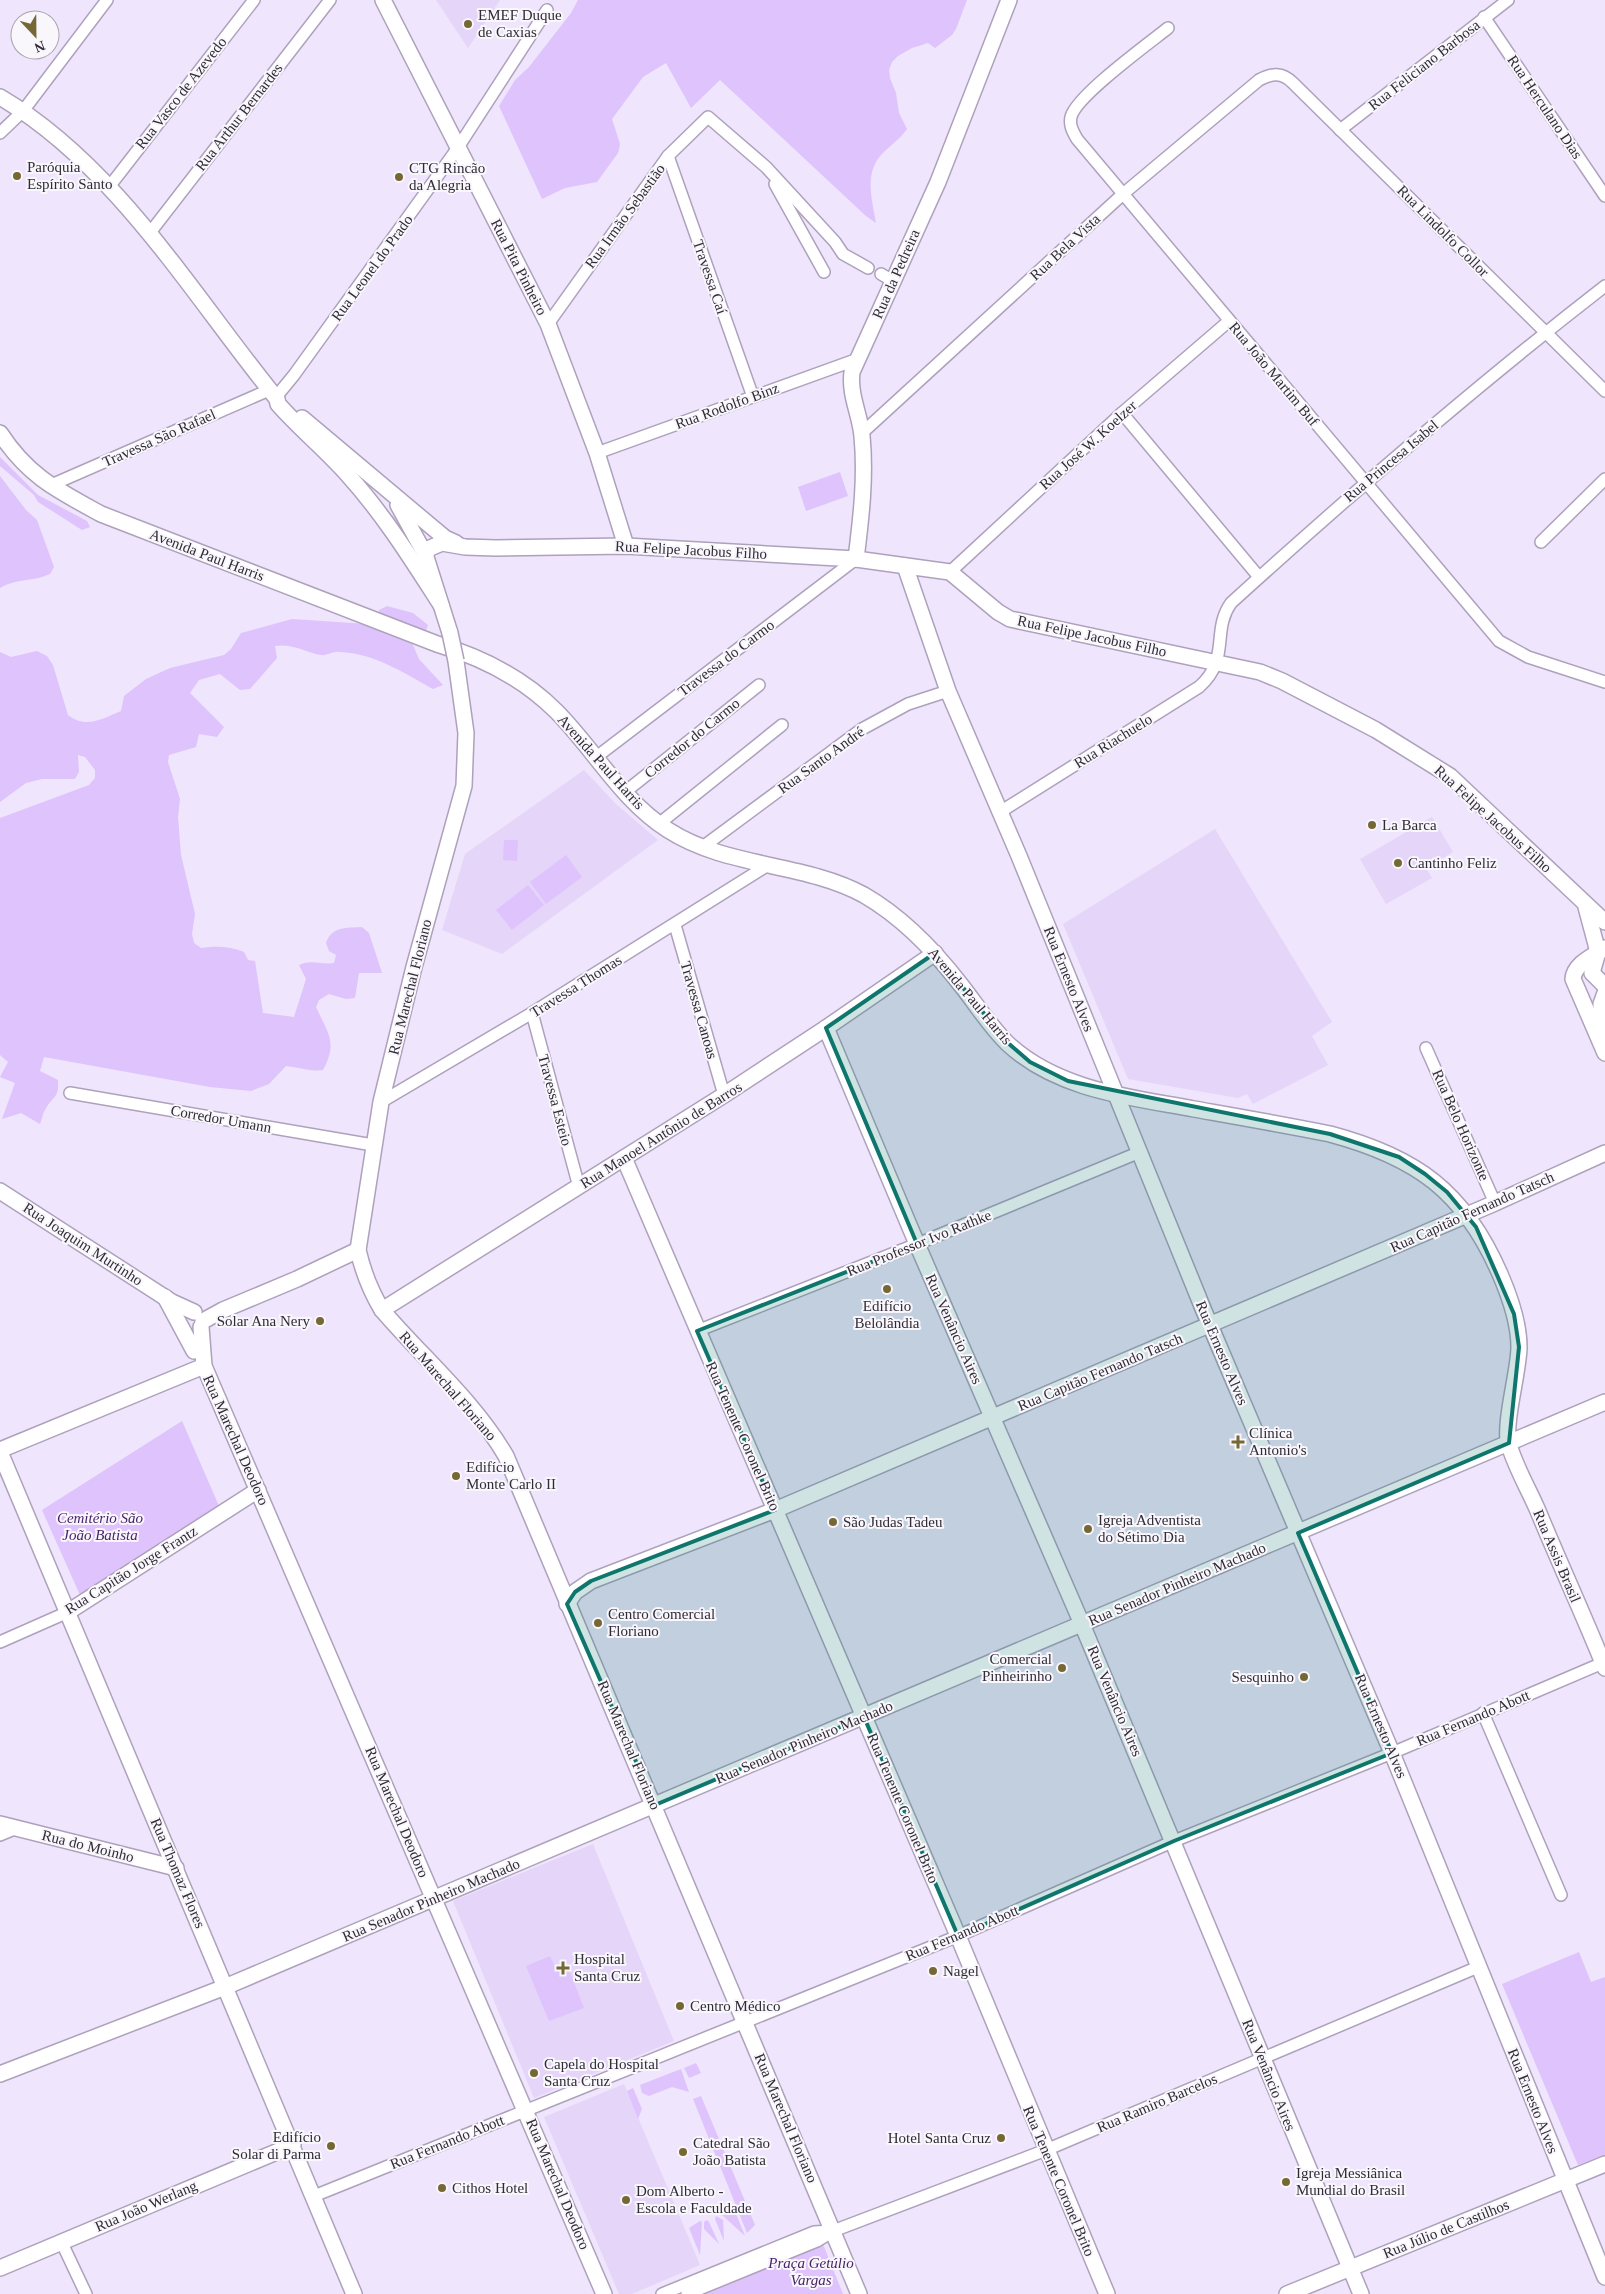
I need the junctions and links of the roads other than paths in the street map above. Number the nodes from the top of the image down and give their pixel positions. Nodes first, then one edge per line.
1 (108, 0) edge
2 (254, 0) edge
3 (330, 0) edge
4 (383, 0) edge
5 (1009, 0) edge
6 (1508, 0) edge
7 (547, 10) dead end
8 (1484, 17) junction
9 (1168, 28) dead end
10 (1278, 74) joint
11 (0, 98) edge
12 (23, 111) junction
13 (1340, 130) junction
14 (0, 133) edge
15 (458, 148) junction
16 (668, 156) junction
17 (766, 167) junction
18 (109, 187) junction
19 (1123, 194) junction
20 (1605, 196) edge
21 (148, 234) junction
22 (868, 268) dead end
23 (824, 272) dead end
24 (1605, 286) edge
25 (1229, 321) junction
26 (548, 324) junction
27 (1546, 332) junction
28 (858, 359) junction
29 (1605, 391) edge
30 (274, 395) junction
31 (753, 398) junction
32 (1122, 413) junction
33 (0, 433) edge
34 (862, 433) junction
35 (332, 452) junction
36 (597, 453) junction
37 (347, 474) junction
38 (1605, 479) edge
39 (1365, 482) junction
40 (49, 486) junction
41 (391, 493) junction
42 (409, 523) junction
43 (1541, 542) dead end
44 (442, 543) junction
45 (626, 546) junction
46 (465, 547) junction
47 (425, 554) junction
48 (856, 559) junction
49 (904, 566) junction
50 (950, 572) junction
51 (1260, 577) junction
52 (441, 605) junction
53 (1218, 662) junction
54 (1605, 682) edge
55 (759, 685) dead end
56 (948, 690) junction
57 (782, 725) dead end
58 (595, 758) junction
59 (625, 792) junction
60 (1000, 812) junction
61 (660, 823) junction
62 (704, 846) junction
63 (768, 865) junction
64 (1583, 900) junction
65 (1605, 922) edge
66 (675, 925) junction
67 (1602, 950) edge
68 (935, 953) junction
69 (1605, 986) edge
70 (1605, 993) edge
71 (532, 1013) junction
72 (826, 1028) junction
73 (1426, 1048) dead end
74 (1603, 1048) edge
75 (70, 1093) dead end
76 (1116, 1094) junction
77 (724, 1095) junction
78 (380, 1102) junction
79 (372, 1145) junction
80 (1140, 1152) junction
81 (1605, 1153) edge
82 (624, 1158) junction
83 (579, 1187) junction
84 (0, 1191) edge
85 (1495, 1203) junction
86 (1467, 1215) junction
87 (917, 1244) junction
88 (358, 1250) junction
89 (168, 1300) junction
90 (382, 1310) junction
91 (195, 1321) junction
92 (1210, 1325) junction
93 (697, 1331) junction
94 (194, 1352) junction
95 (204, 1366) junction
96 (189, 1373) junction
97 (1605, 1402) edge
98 (993, 1417) junction
99 (1509, 1443) junction
100 (0, 1451) edge
101 (258, 1490) junction
102 (776, 1510) junction
103 (1298, 1533) junction
104 (557, 1580) junction
105 (591, 1581) junction
106 (567, 1604) junction
107 (68, 1612) junction
108 (1082, 1624) junction
109 (0, 1642) edge
110 (1604, 1664) edge
111 (1483, 1713) junction
112 (864, 1717) junction
113 (1392, 1753) junction
114 (655, 1805) junction
115 (0, 1824) edge
116 (17, 1828) junction
117 (0, 1835) edge
118 (1174, 1841) junction
119 (176, 1868) junction
120 (1561, 1895) dead end
121 (435, 1898) junction
122 (958, 1936) junction
123 (1478, 1967) junction
124 (225, 1987) junction
125 (746, 2023) junction
126 (1262, 2059) junction
127 (0, 2074) edge
128 (526, 2110) junction
129 (292, 2145) junction
130 (1046, 2150) junction
131 (1605, 2164) edge
132 (1565, 2180) junction
133 (314, 2196) junction
134 (833, 2231) junction
135 (61, 2241) junction
136 (0, 2268) edge
137 (1350, 2268) junction
138 (1605, 2277) edge
139 (86, 2294) edge
140 (354, 2294) edge
141 (604, 2294) edge
142 (662, 2294) edge
143 (687, 2294) edge
144 (859, 2294) edge
145 (1107, 2294) edge
146 (1287, 2294) edge
147 (1360, 2294) edge

1 - 12 street
2 - 18 street, Rua Vasco de Azevedo
3 - 21 street, Rua Arthur Bernardes
4 - 15 main road, Rua Pita Pinheiro
5 - 28 main road, Rua da Pedreira
6 - 8 street, Rua Feliciano Barbosa
7 - 15 street, Rua Leonel do Prado
8 - 13 street, Rua Feliciano Barbosa
8 - 20 street, Rua Herculano Dias
9 - 19 street, Rua João Martim Buf
10 - 13 street, Rua Lindolfo Collor
10 - 19 street, Rua Bela Vista
11 - 12 main road
12 - 14 street
12 - 18 main road
13 - 27 street, Rua Lindolfo Collor
15 - 26 main road, Rua Pita Pinheiro
15 - 30 street, Rua Leonel do Prado
16 - 17 street, Rua Irmão Sebastião
16 - 26 street, Rua Irmão Sebastião
16 - 31 street, Travessa Caí
17 - 22 street
17 - 23 street
18 - 21 main road
19 - 25 street, Rua João Martim Buf
19 - 34 street, Rua Bela Vista
21 - 30 main road
24 - 27 street, Rua Princesa Isabel
25 - 32 street, Rua José W. Koelzer
25 - 39 street, Rua João Martim Buf
26 - 36 main road, Rua Pita Pinheiro
27 - 29 street, Rua Lindolfo Collor
27 - 39 street, Rua Princesa Isabel
28 - 31 street, Rua Rodolfo Binz
28 - 34 main road, Rua da Pedreira
30 - 35 main road
30 - 40 street, Travessa São Rafael
31 - 36 street, Rua Rodolfo Binz
32 - 50 street, Rua José W. Koelzer
32 - 51 street
33 - 40 main road, Avenida Paul Harris
34 - 48 main road, Rua da Pedreira
35 - 37 main road
35 - 41 main road
36 - 45 main road, Rua Pita Pinheiro
37 - 42 main road
37 - 52 main road
38 - 43 street
39 - 51 street, Rua Princesa Isabel
39 - 54 street, Rua João Martim Buf
40 - 58 main road, Avenida Paul Harris
41 - 42 main road, Rua Marechal Floriano
41 - 46 main road
42 - 44 main road
42 - 47 main road, Rua Marechal Floriano
44 - 46 main road, Rua Felipe Jacobus Filho
44 - 47 main road
45 - 46 main road, Rua Felipe Jacobus Filho
45 - 48 main road, Rua Felipe Jacobus Filho
47 - 52 main road, Rua Marechal Floriano
48 - 49 main road, Rua Felipe Jacobus Filho
48 - 58 street, Travessa do Carmo
49 - 50 main road, Rua Felipe Jacobus Filho
49 - 56 main road, Rua Ernesto Alves
50 - 53 main road, Rua Felipe Jacobus Filho
51 - 53 street, Rua Princesa Isabel
52 - 78 main road, Rua Marechal Floriano, bridge
53 - 60 street, Rua Riachuelo
53 - 64 main road, Rua Felipe Jacobus Filho
55 - 59 street, Corredor do Carmo
56 - 60 main road, Rua Ernesto Alves
56 - 62 street, Rua Santo André
57 - 61 street
58 - 59 main road, Avenida Paul Harris
59 - 61 main road, Avenida Paul Harris
60 - 76 main road, Rua Ernesto Alves
61 - 62 main road, Avenida Paul Harris
62 - 63 main road, Avenida Paul Harris
63 - 66 street, Travessa Thomas
63 - 68 main road, Avenida Paul Harris
64 - 65 main road, Rua Felipe Jacobus Filho
64 - 67 main road
66 - 71 street, Travessa Thomas
66 - 77 street, Travessa Canoas
67 - 69 main road
67 - 74 main road
68 - 72 main road, Rua Manoel Antônio de Barros
68 - 76 main road, Avenida Paul Harris
70 - 74 main road
71 - 78 street, Travessa Thomas
71 - 83 street, Travessa Esteio
72 - 77 main road, Rua Manoel Antônio de Barros
72 - 87 main road, Rua Venâncio Aires
73 - 85 street, Rua Belo Horizonte
75 - 79 street, Corredor Umann
76 - 80 main road, Rua Ernesto Alves
76 - 86 main road, Avenida Paul Harris
77 - 82 main road, Rua Manoel Antônio de Barros
78 - 79 main road, Rua Marechal Floriano
79 - 88 main road, Rua Marechal Floriano
80 - 87 street, Rua Professor Ivo Rathke
80 - 92 main road, Rua Ernesto Alves
81 - 85 main road, Rua Capitão Fernando Tatsch
82 - 83 main road, Rua Manoel Antônio de Barros
82 - 93 main road, Rua Tenente Coronel Brito
83 - 90 main road, Rua Manoel Antônio de Barros
84 - 89 main road, Rua Joaquim Murtinho
85 - 86 main road, Rua Capitão Fernando Tatsch
86 - 92 main road, Rua Capitão Fernando Tatsch
86 - 99 main road, Avenida Paul Harris
87 - 93 street, Rua Professor Ivo Rathke
87 - 98 main road, Rua Venâncio Aires
88 - 90 main road, Rua Marechal Floriano
88 - 91 main road
89 - 91 main road, Rua Joaquim Murtinho
89 - 94 main road, Rua Joaquim Murtinho
90 - 104 main road, Rua Marechal Floriano
91 - 94 main road, Rua Joaquim Murtinho
91 - 95 main road, Rua Marechal Deodoro
92 - 98 main road, Rua Capitão Fernando Tatsch
92 - 103 main road, Rua Ernesto Alves
93 - 102 main road, Rua Tenente Coronel Brito
94 - 96 main road, Rua Joaquim Murtinho
95 - 96 main road
95 - 101 main road, Rua Marechal Deodoro
96 - 100 main road
97 - 99 main road, Rua Senador Pinheiro Machado
98 - 102 main road, Rua Capitão Fernando Tatsch
98 - 108 main road, Rua Venâncio Aires
99 - 103 main road, Rua Senador Pinheiro Machado
99 - 110 main road, Rua Assis Brasil
100 - 107 main road, Rua Thomaz Flores
101 - 107 main road, Rua Capitão Jorge Frantz
101 - 121 main road, Rua Marechal Deodoro
102 - 105 main road, Rua Capitão Fernando Tatsch
102 - 112 main road, Rua Tenente Coronel Brito
103 - 108 main road, Rua Senador Pinheiro Machado
103 - 113 main road, Rua Ernesto Alves
104 - 105 main road, Rua Capitão Fernando Tatsch
104 - 106 main road, Rua Marechal Floriano
105 - 106 main road, Rua Capitão Fernando Tatsch
106 - 114 main road, Rua Marechal Floriano
107 - 109 street, Rua Capitão Jorge Frantz
107 - 119 main road, Rua Thomaz Flores
108 - 112 main road, Rua Senador Pinheiro Machado
108 - 118 main road, Rua Venâncio Aires
110 - 111 street, Rua Fernando Abott
111 - 113 street, Rua Fernando Abott
111 - 120 street
112 - 114 main road, Rua Senador Pinheiro Machado
112 - 122 main road, Rua Tenente Coronel Brito
113 - 118 street, Rua Fernando Abott
113 - 123 main road, Rua Ernesto Alves
114 - 121 main road, Rua Senador Pinheiro Machado
114 - 125 main road, Rua Marechal Floriano
115 - 116 main road, Rua do Moinho
116 - 117 street
116 - 119 main road, Rua do Moinho
118 - 122 street, Rua Fernando Abott
118 - 126 main road, Rua Venâncio Aires
119 - 124 main road, Rua Thomaz Flores
121 - 124 main road, Rua Senador Pinheiro Machado
121 - 128 main road, Rua Marechal Deodoro
122 - 125 street, Rua Fernando Abott
122 - 130 main road, Rua Tenente Coronel Brito
123 - 126 street, Rua Ramiro Barcelos
123 - 132 main road, Rua Ernesto Alves
124 - 127 main road, Rua Senador Pinheiro Machado
124 - 129 main road, Rua Thomaz Flores
125 - 128 street, Rua Fernando Abott
125 - 134 main road, Rua Marechal Floriano
126 - 130 street, Rua Ramiro Barcelos
126 - 137 main road, Rua Venâncio Aires
128 - 133 street, Rua Fernando Abott
128 - 141 main road, Rua Marechal Deodoro
129 - 133 main road, Rua Thomaz Flores
129 - 135 main road, Rua João Werlang
130 - 134 street, Rua Ramiro Barcelos
130 - 145 main road, Rua Tenente Coronel Brito
131 - 132 main road, Rua Júlio de Castilhos
132 - 137 main road, Rua Júlio de Castilhos
132 - 138 main road, Rua Ernesto Alves
133 - 140 main road, Rua Thomaz Flores
134 - 142 street, Rua Ramiro Barcelos
134 - 143 street, Rua Ramiro Barcelos
134 - 144 main road, Rua Marechal Floriano
135 - 136 main road, Rua João Werlang
135 - 139 street
137 - 146 main road, Rua Júlio de Castilhos
137 - 147 main road, Rua Venâncio Aires

